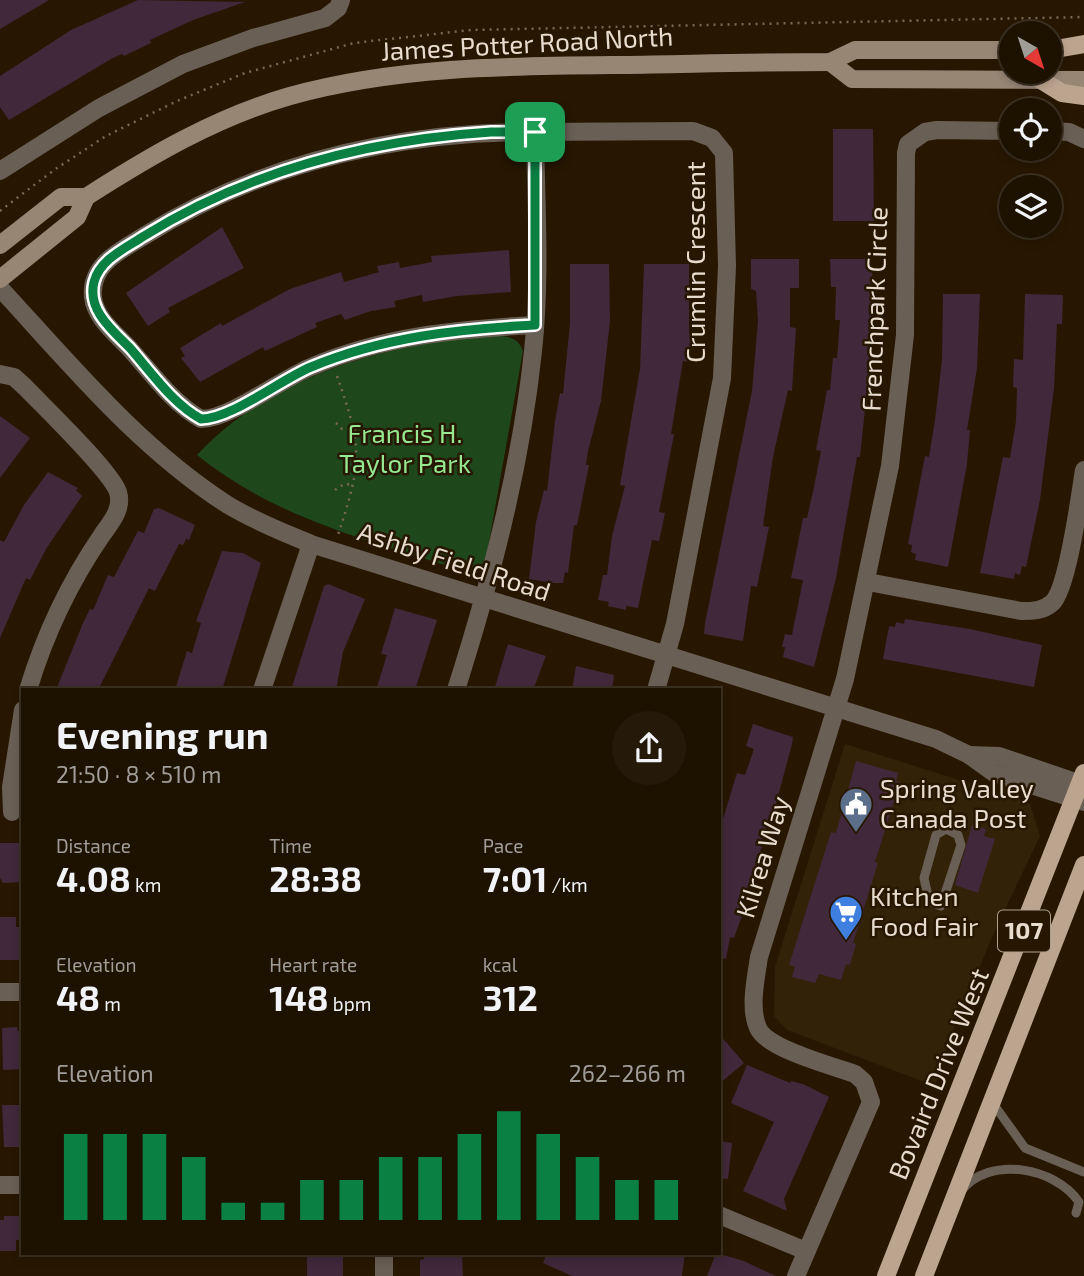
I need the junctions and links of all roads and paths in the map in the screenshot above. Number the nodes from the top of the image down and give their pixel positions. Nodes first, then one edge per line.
1 (341, 0) edge
2 (1084, 44) edge
3 (1062, 48) edge
4 (999, 50) edge
5 (1062, 50) edge
6 (1084, 50) edge
7 (830, 62) junction
8 (999, 80) edge
9 (1062, 80) edge
10 (1084, 80) edge
11 (1047, 84) edge
12 (1084, 96) edge
13 (999, 131) edge
14 (535, 132) junction
15 (1062, 132) edge
16 (1084, 139) edge
17 (0, 171) edge
18 (86, 197) junction
19 (0, 245) edge
20 (0, 279) edge
21 (0, 288) edge
22 (535, 325) junction
23 (334, 370) dead end
24 (0, 374) edge
25 (336, 423) dead end
26 (356, 430) junction
27 (356, 462) junction
28 (372, 462) dead end
29 (1084, 470) edge
30 (354, 485) junction
31 (335, 490) dead end
32 (338, 536) dead end
33 (311, 544) junction
34 (868, 582) junction
35 (485, 599) junction
36 (666, 657) junction
37 (29, 688) edge
38 (263, 688) edge
39 (457, 688) edge
40 (657, 688) edge
41 (837, 708) junction
42 (21, 723) edge
43 (1081, 789) edge
44 (12, 812) edge
45 (1084, 865) edge
46 (941, 906) joint
47 (0, 992) edge
48 (21, 992) edge
49 (992, 1101) junction
50 (1084, 1172) edge
51 (0, 1185) edge
52 (21, 1185) edge
53 (949, 1207) junction
54 (1076, 1213) dead end
55 (721, 1216) edge
56 (807, 1251) junction
57 (384, 1255) edge
58 (384, 1276) edge
59 (796, 1276) edge
60 (886, 1276) edge
61 (924, 1276) edge

1 - 17 street
2 - 3 main road
4 - 7 main road
5 - 6 main road
7 - 8 main road
7 - 18 main road, James Potter Road North
9 - 10 main road
11 - 12 main road
13 - 34 street, Frenchpark Circle
14 - 22 street
14 - 22 street, Crumlin Crescent
14 - 36 street, Crumlin Crescent
15 - 16 street
18 - 19 main road
18 - 20 main road
21 - 33 street, Ashby Field Road
22 - 35 street
23 - 26 path
24 - 37 street
25 - 26 path
26 - 27 path
27 - 28 path
27 - 30 path
29 - 34 street
30 - 31 path
30 - 32 path
33 - 35 street, Ashby Field Road
33 - 38 street
34 - 41 street, Frenchpark Circle
35 - 36 street, Ashby Field Road
35 - 39 street
36 - 40 street, Crumlin Crescent
36 - 41 street, Ashby Field Road
41 - 43 street, Ashby Field Road
41 - 56 street, Kilrea Way
42 - 44 street
43 - 60 main road, Bovaird Drive West / 107
45 - 49 main road, 107
46 - 46 lane
47 - 48 street
49 - 50 lane
49 - 53 main road, 107
51 - 52 street
53 - 54 lane
53 - 61 main road, 107
55 - 56 street
56 - 59 street, Kilrea Way
57 - 58 street

